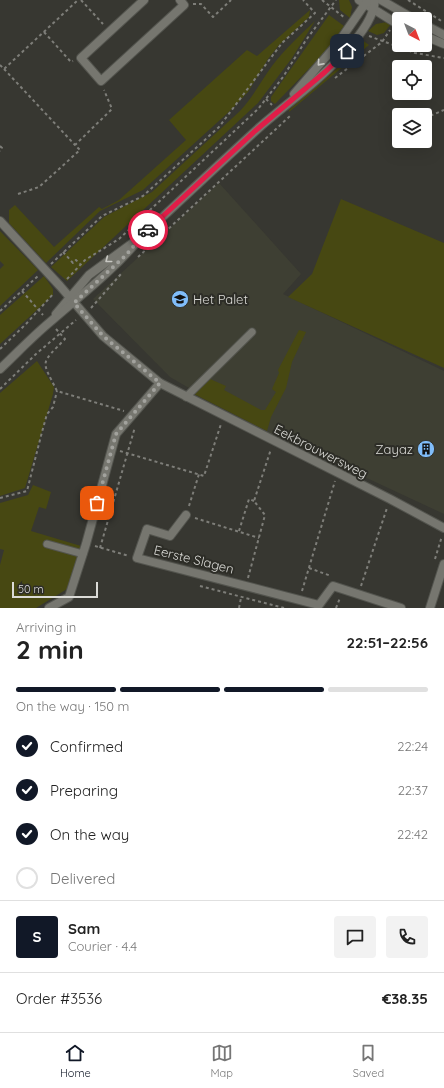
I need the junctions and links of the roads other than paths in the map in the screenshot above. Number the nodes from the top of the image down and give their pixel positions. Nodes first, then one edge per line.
1 (144, 0) edge
2 (375, 0) edge
3 (381, 0) edge
4 (365, 1) edge
5 (182, 2) edge
6 (374, 10) junction
7 (402, 12) edge
8 (392, 21) edge
9 (432, 29) edge
10 (444, 35) edge
11 (432, 39) edge
12 (444, 44) edge
13 (278, 111) junction
14 (0, 221) edge
15 (71, 300) junction
16 (252, 332) dead end
17 (0, 368) edge
18 (160, 383) junction
19 (186, 397) junction
20 (186, 515) road end
21 (444, 528) edge
22 (47, 544) dead end
23 (82, 554) junction
24 (444, 564) edge
25 (49, 608) edge
26 (401, 608) edge
27 (430, 608) edge

1 - 5 street
2 - 6 street
3 - 7 street
4 - 6 street
4 -> 13 street
6 - 8 street
6 - 13 street
9 - 10 street
11 - 12 street
13 - 15 street
14 - 15 street, Eekbrouwersweg
15 - 17 street
15 - 18 street, Eekbrouwersweg
16 - 19 lane
18 - 19 street, Eekbrouwersweg
18 - 23 street
19 - 21 street, Eekbrouwersweg
20 - 26 street, Eerste Slagen
22 - 23 lane
23 - 25 street
24 - 27 street

